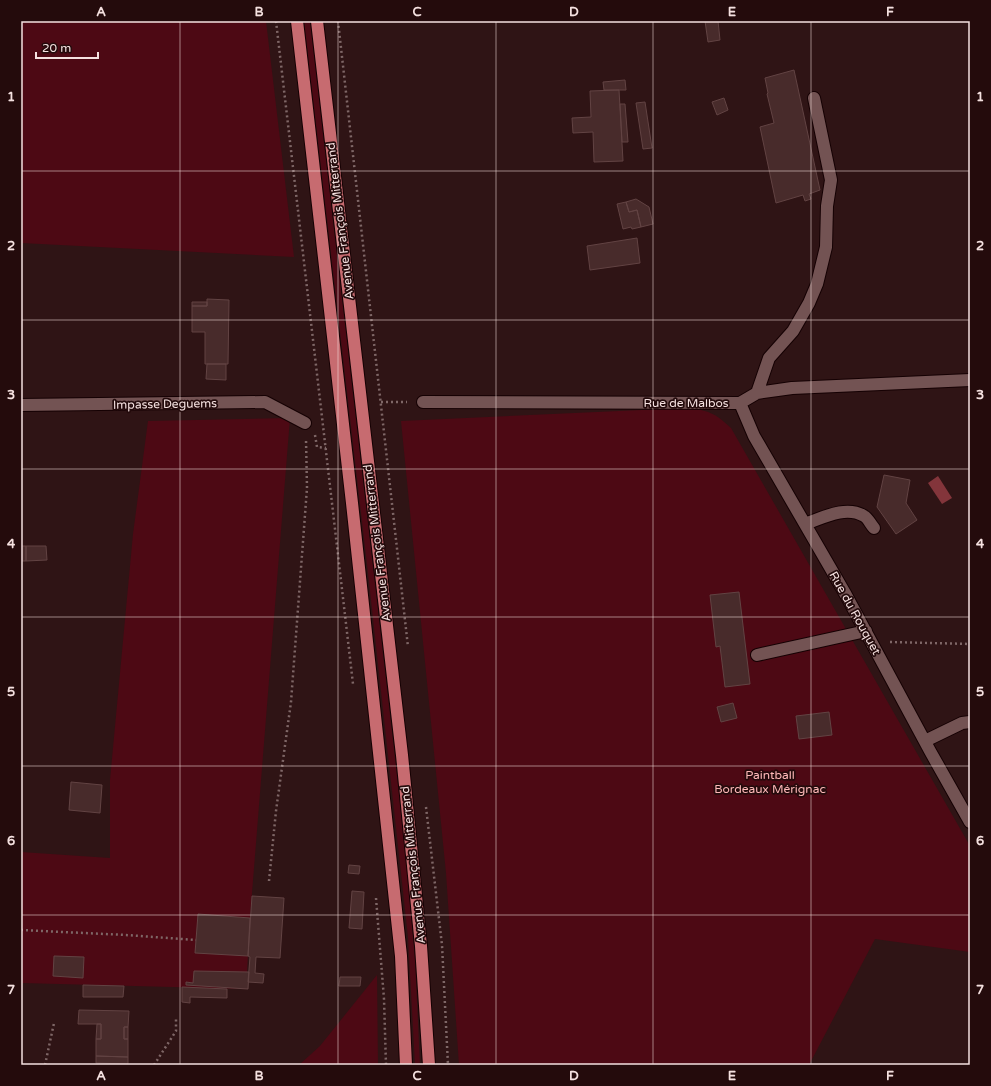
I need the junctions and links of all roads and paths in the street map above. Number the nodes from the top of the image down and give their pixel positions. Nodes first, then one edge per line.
1 (276, 21) edge
2 (297, 21) edge
3 (317, 21) edge
4 (338, 21) edge
5 (814, 98) dead end
6 (970, 380) edge
7 (757, 393) junction
8 (381, 402) junction
9 (422, 402) joint
10 (740, 403) junction
11 (21, 405) edge
12 (305, 422) joint
13 (805, 524) junction
14 (874, 528) dead end
15 (866, 631) junction
16 (872, 642) junction
17 (970, 644) edge
18 (409, 652) dead end
19 (757, 655) dead end
20 (354, 688) dead end
21 (970, 722) edge
22 (925, 741) junction
23 (425, 800) dead end
24 (970, 822) edge
25 (269, 881) dead end
26 (376, 891) dead end
27 (21, 930) edge
28 (196, 940) dead end
29 (176, 1018) dead end
30 (54, 1023) dead end
31 (45, 1065) edge
32 (154, 1065) edge
33 (386, 1065) edge
34 (406, 1065) edge
35 (429, 1065) edge
36 (448, 1065) edge

1 - 20 path
2 - 34 main road, Avenue François Mitterrand
3 - 35 main road, Avenue François Mitterrand
4 - 8 path
5 - 7 street
6 - 7 street, Rue de Malbos
7 - 10 street, Rue de Malbos
8 - 9 path
8 - 18 path
9 - 10 street, Rue de Malbos
10 - 13 street, Rue du Rouquet
11 - 12 street, Impasse Deguems
12 - 25 path
13 - 14 street
13 - 15 street, Rue du Rouquet
15 - 16 street, Rue du Rouquet
15 - 19 street
16 - 17 path
16 - 22 street, Rue du Rouquet
21 - 22 street
22 - 24 street, Rue du Rouquet
23 - 36 path
26 - 33 path
27 - 28 path
29 - 32 path
30 - 31 path

